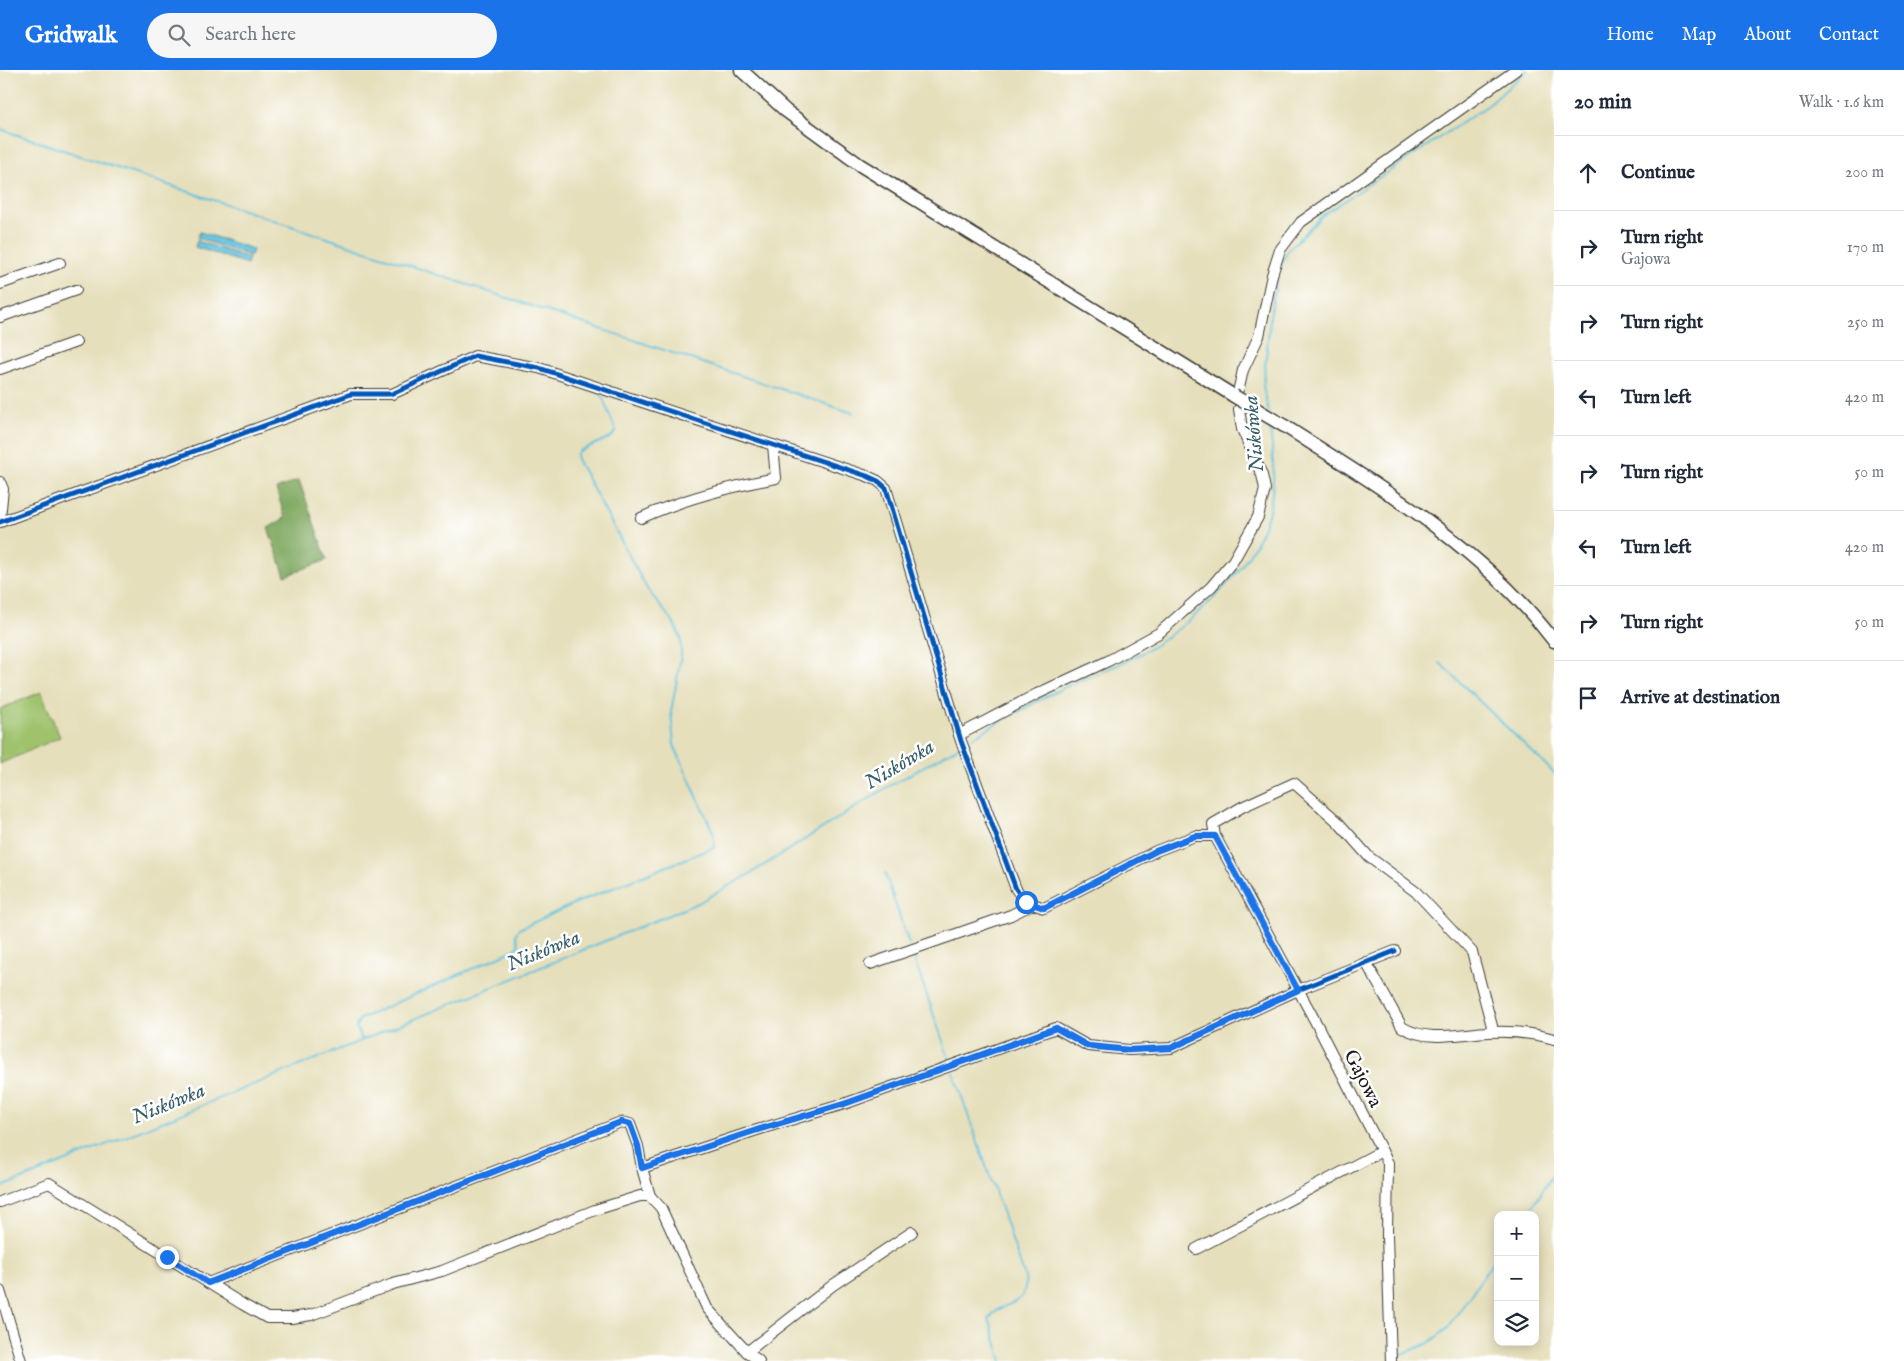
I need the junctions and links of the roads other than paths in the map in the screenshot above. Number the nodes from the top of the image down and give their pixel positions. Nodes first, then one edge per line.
1 (741, 70) edge
2 (1516, 70) edge
3 (60, 263) dead end
4 (0, 284) edge
5 (76, 290) dead end
6 (0, 317) edge
7 (76, 342) dead end
8 (0, 369) edge
9 (1237, 392) junction
10 (1239, 409) dead end
11 (773, 445) junction
12 (0, 482) edge
13 (642, 518) dead end
14 (0, 520) edge
15 (1554, 640) edge
16 (960, 738) junction
17 (1215, 836) junction
18 (1033, 904) junction
19 (1395, 951) dead end
20 (1366, 962) junction
21 (870, 964) dead end
22 (1298, 990) junction
23 (1490, 1032) junction
24 (1554, 1039) edge
25 (1382, 1151) junction
26 (642, 1168) junction
27 (650, 1196) junction
28 (0, 1202) edge
29 (912, 1232) dead end
30 (1196, 1249) dead end
31 (208, 1283) junction
32 (0, 1292) edge
33 (748, 1352) junction
34 (21, 1361) edge
35 (759, 1361) edge
36 (1391, 1361) edge

1 - 9 main road
2 - 9 street
3 - 4 street
5 - 6 street
7 - 8 street
9 - 15 main road, bridge
10 - 16 street
11 - 13 street
11 - 14 street
11 - 16 street
12 - 14 street
16 - 18 street
17 - 18 street
17 - 22 street, Gajowa
17 - 23 street
18 - 21 street
19 - 20 street
20 - 22 street
20 - 23 street
22 - 25 street, Gajowa
22 - 26 street
23 - 24 street
25 - 30 street
25 - 36 street, Gajowa
26 - 27 street
26 - 31 street
27 - 31 street
27 - 33 street
28 - 31 street
29 - 33 street
32 - 34 street
33 - 35 street

